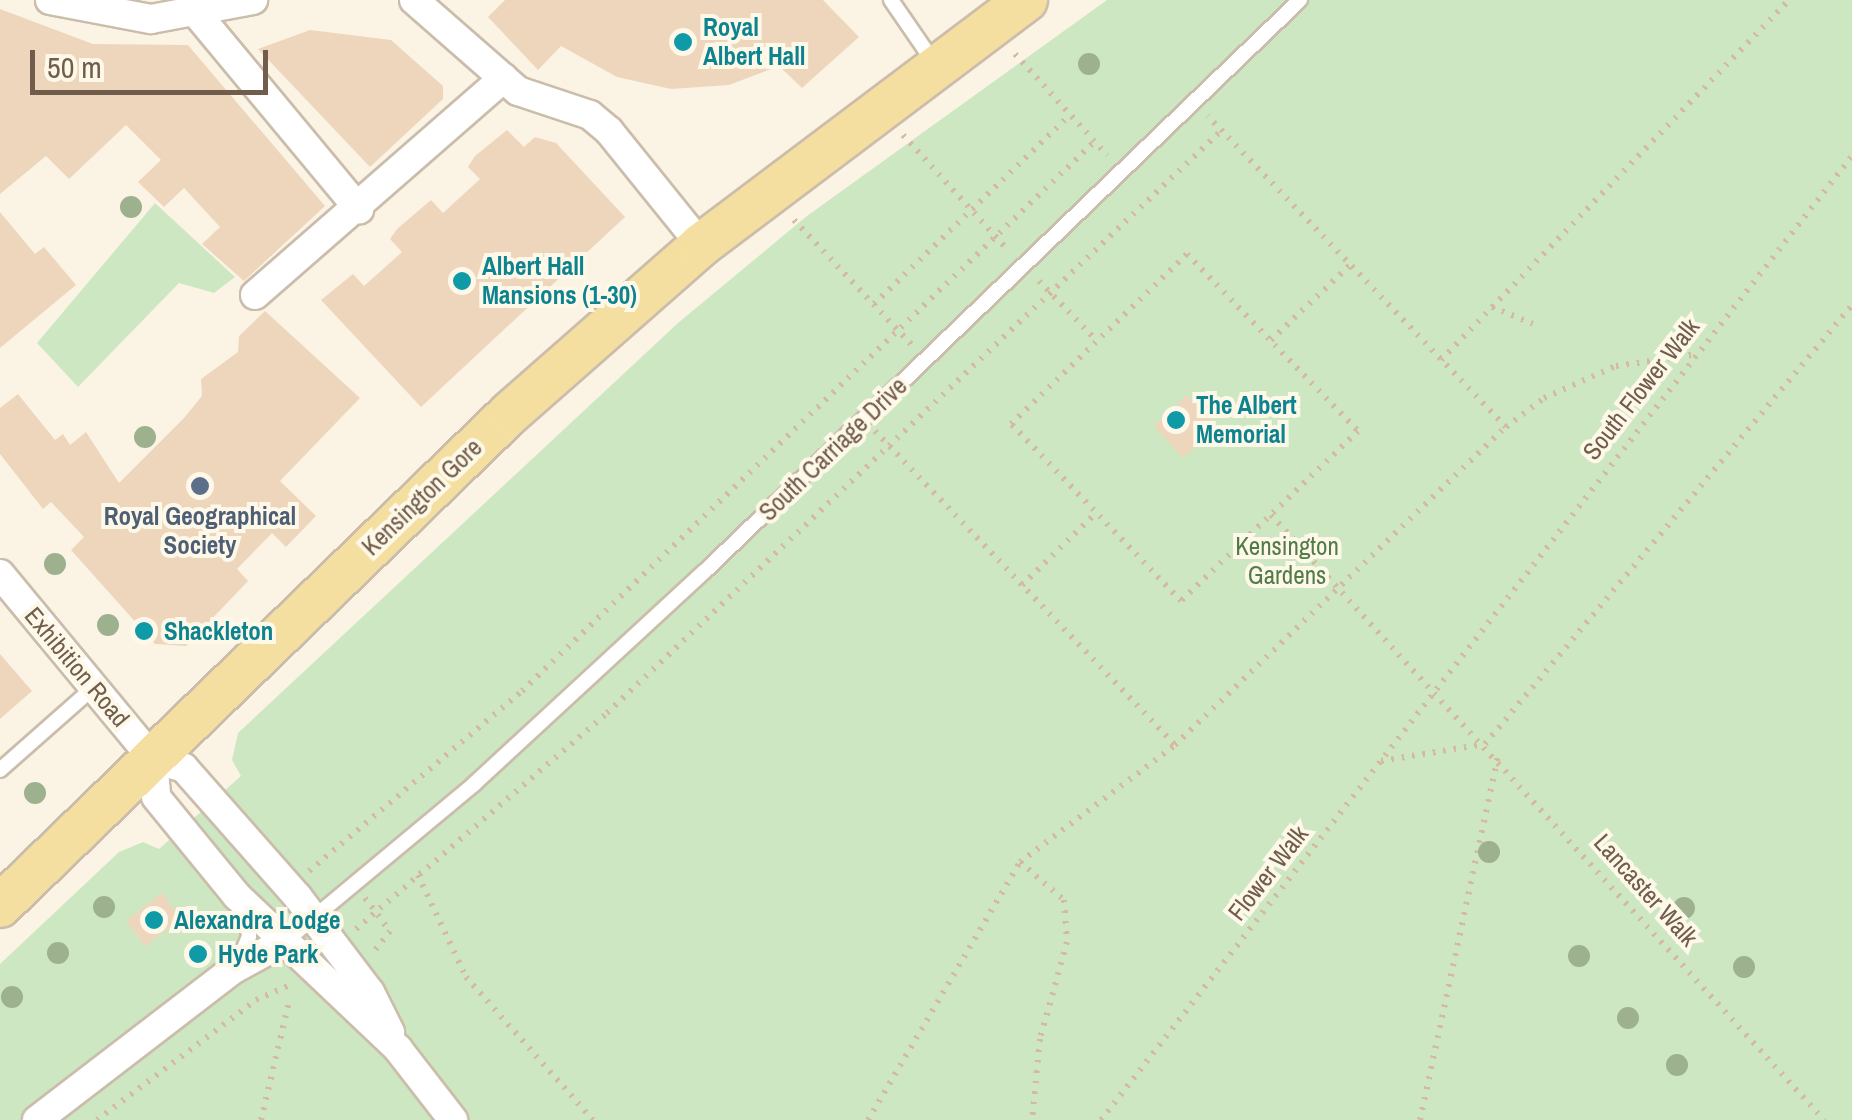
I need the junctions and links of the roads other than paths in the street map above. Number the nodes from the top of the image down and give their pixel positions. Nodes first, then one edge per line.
1 (50, 0) edge
2 (252, 0) edge
3 (891, 0) edge
4 (1026, 0) edge
5 (1300, 0) edge
6 (431, 5) edge
7 (197, 14) junction
8 (936, 65) junction
9 (504, 78) junction
10 (359, 209) junction
11 (701, 245) junction
12 (255, 295) dead end
13 (0, 574) edge
14 (94, 687) junction
15 (153, 760) junction
16 (0, 770) edge
17 (277, 881) junction
18 (244, 904) junction
19 (0, 906) edge
20 (314, 918) junction
21 (287, 940) junction
22 (234, 969) junction
23 (398, 1049) junction
24 (37, 1120) edge
25 (452, 1120) edge

1 - 7 street
2 - 7 street
3 - 8 lane
4 - 8 main road, Kensington Gore
5 - 20 lane, South Carriage Drive
6 - 9 street
7 - 10 street
8 - 11 main road, Kensington Gore
9 - 10 street
9 - 11 street
10 - 12 street
11 - 15 main road, Kensington Gore
13 - 14 street, Exhibition Road
14 - 15 street, Exhibition Road
14 - 16 lane
15 - 17 street
15 - 18 street
15 - 19 main road, Kensington Gore
17 - 20 street
17 - 21 street
18 - 21 street
18 - 22 lane
20 - 21 lane, South Carriage Drive
20 - 23 street
21 - 22 street
21 - 23 street
22 - 24 street
23 - 25 street

